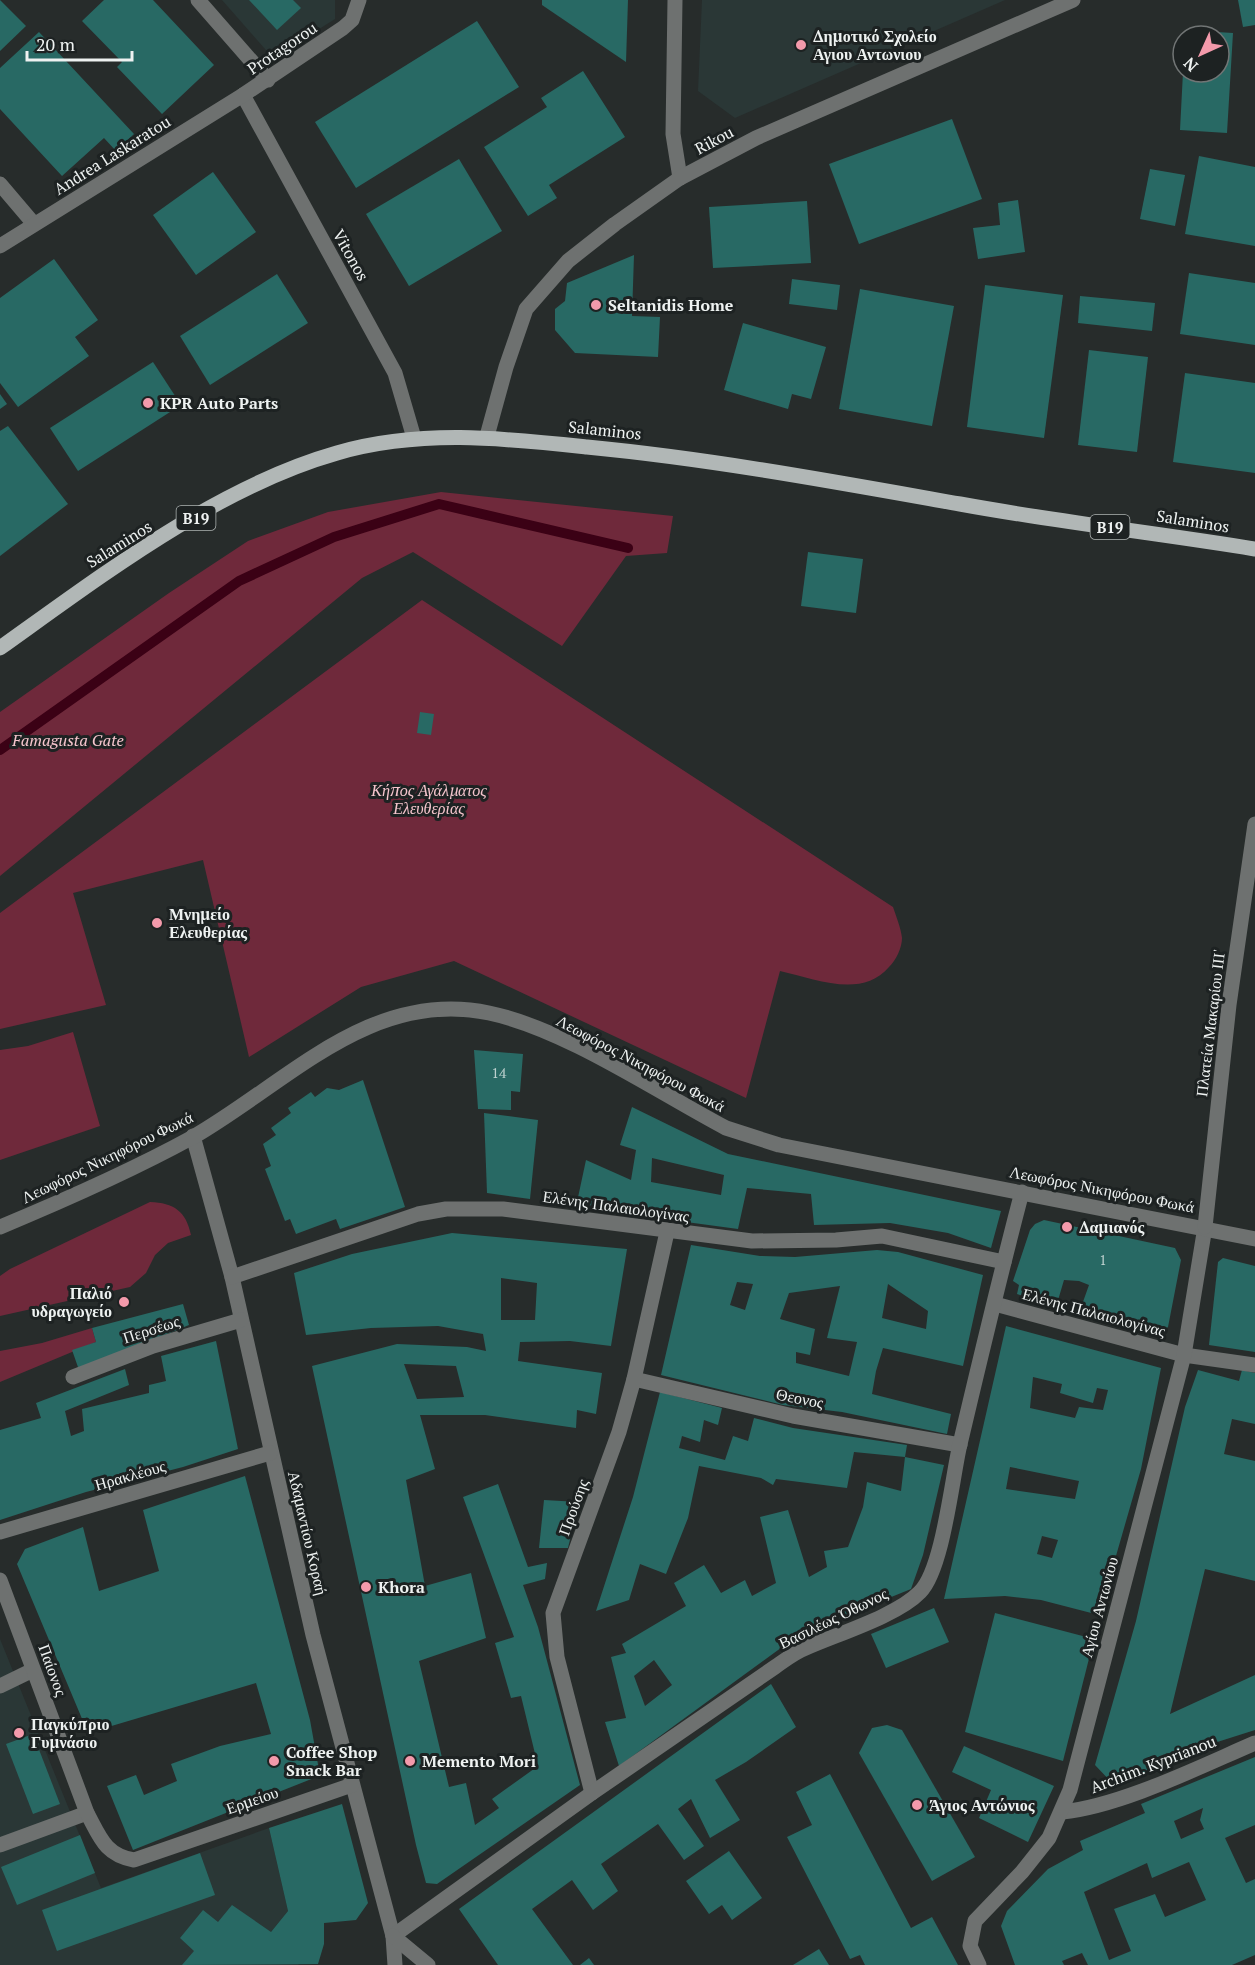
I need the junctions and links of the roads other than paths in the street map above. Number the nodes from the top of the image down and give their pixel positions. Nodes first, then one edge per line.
1 (198, 0) edge
2 (359, 0) edge
3 (675, 0) edge
4 (1073, 0) edge
5 (268, 80) junction
6 (243, 95) junction
7 (680, 178) junction
8 (0, 184) edge
9 (34, 224) junction
10 (0, 246) edge
11 (487, 436) junction
12 (414, 438) junction
13 (1255, 549) edge
14 (0, 648) edge
15 (1255, 824) edge
16 (193, 1136) junction
17 (1022, 1192) junction
18 (0, 1227) edge
19 (1205, 1227) junction
20 (667, 1232) junction
21 (1255, 1239) edge
22 (1004, 1263) junction
23 (232, 1277) junction
24 (995, 1304) junction
25 (242, 1320) junction
26 (1184, 1355) junction
27 (1255, 1365) edge
28 (73, 1377) dead end
29 (634, 1379) junction
30 (960, 1445) junction
31 (270, 1453) junction
32 (0, 1532) edge
33 (0, 1580) edge
34 (33, 1670) junction
35 (0, 1686) edge
36 (1255, 1743) edge
37 (352, 1785) junction
38 (592, 1793) junction
39 (1062, 1812) junction
40 (87, 1813) junction
41 (0, 1845) edge
42 (163, 1849) joint
43 (393, 1936) junction
44 (395, 1965) edge
45 (428, 1965) edge
46 (979, 1965) edge

1 - 5 street
2 - 5 street, Protagorou
3 - 7 street
4 - 7 street, Rikou
5 - 6 street, Protagorou
6 - 9 street, Andrea Laskaratou
6 - 12 street, Vitonos
7 - 11 street, Rikou
8 - 9 street
9 - 10 street, Andrea Laskaratou
11 - 12 main road, Salaminos / B19
11 - 13 main road, Salaminos / B19
12 - 14 main road, Salaminos / B19
15 - 19 street, Πλατεία Μακαρίου ΙΙΙ'
16 - 17 street, Λεωφόρος Νικηφόρου Φωκά
16 - 18 street, Λεωφόρος Νικηφόρου Φωκά
16 - 23 street, Αδαμαντίου Κοραή
17 - 19 street, Λεωφόρος Νικηφόρου Φωκά
17 - 22 street, Βασιλέως Όθωνος
19 - 21 street, Λεωφόρος Νικηφόρου Φωκά
19 - 26 street, Αγίου Αντωνίου
20 - 22 street, Ελένης Παλαιολογίνας
20 - 23 street, Ελένης Παλαιολογίνας
20 - 29 street, Προύσης
22 - 24 street, Βασιλέως Όθωνος
23 - 25 street, Αδαμαντίου Κοραή
24 - 26 street, Ελένης Παλαιολογίνας
24 - 30 street, Βασιλέως Όθωνος
25 - 28 street, Περσέως
25 - 31 street, Αδαμαντίου Κοραή
26 - 27 street, Ελένης Παλαιολογίνας
26 - 39 street, Αγίου Αντωνίου
29 - 30 street, Θεονος
29 - 38 street, Προύσης
30 - 38 street, Βασιλέως Όθωνος
31 - 32 street, Ηρακλέους
31 - 37 street, Αδαμαντίου Κοραή
33 - 34 street, Παίονος
34 - 35 street
34 - 40 street, Παίονος
36 - 39 street, Archim. Kyprianou
37 - 42 street, Ερμείου
37 - 43 street, Αδαμαντίου Κοραή
38 - 43 street, Βασιλέως Όθωνος
39 - 46 street, Αγίου Αντωνίου
40 - 41 street
40 - 42 street, Παίονος
43 - 44 street, Αδαμαντίου Κοραή
43 - 45 street

